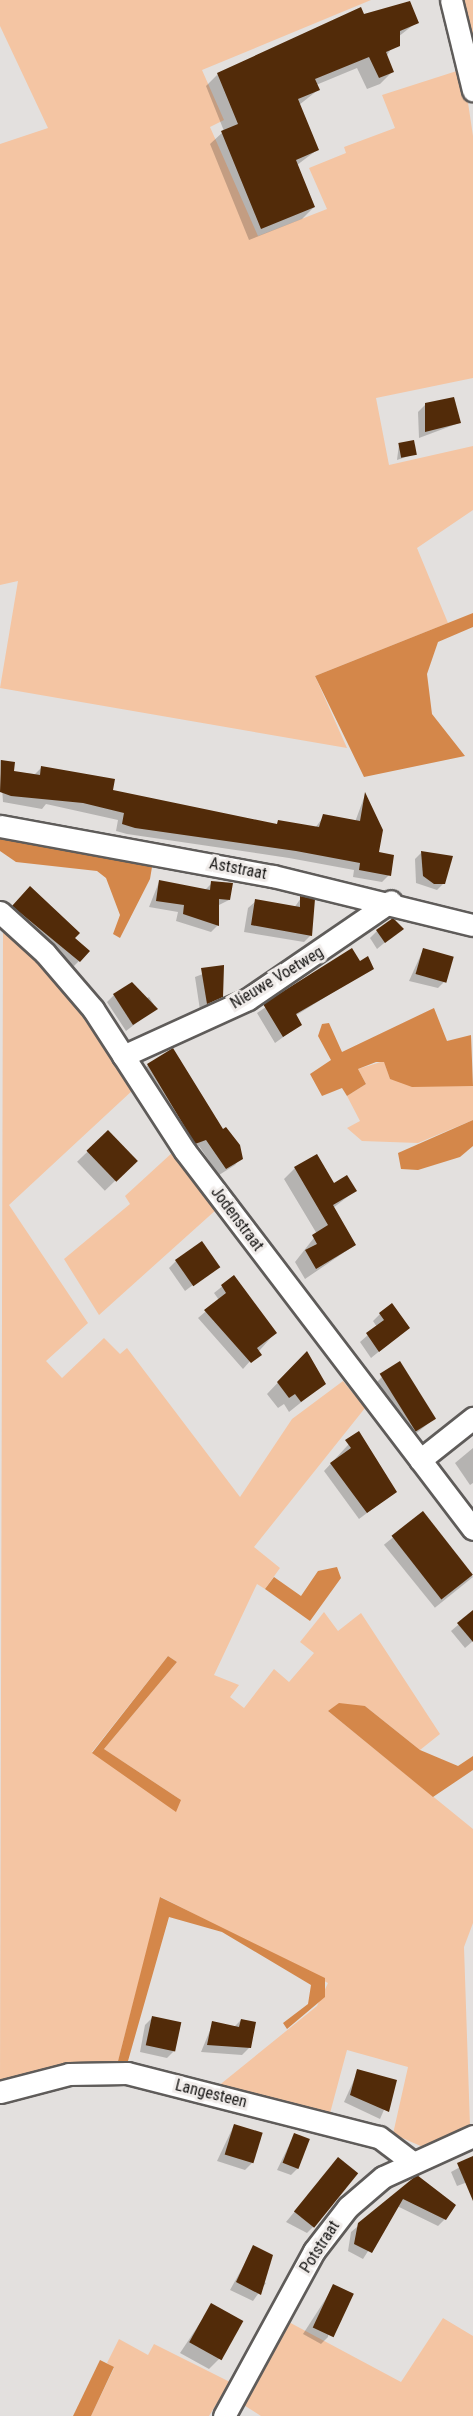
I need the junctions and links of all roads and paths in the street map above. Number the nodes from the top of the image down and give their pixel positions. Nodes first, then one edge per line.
1 (451, 0) edge
2 (473, 90) edge
3 (0, 826) edge
4 (391, 901) junction
5 (0, 912) edge
6 (473, 925) edge
7 (123, 1056) junction
8 (473, 1418) edge
9 (420, 1460) junction
10 (473, 1529) edge
11 (0, 2092) edge
12 (473, 2136) edge
13 (412, 2162) junction
14 (224, 2416) edge

1 - 2 street
3 - 4 street, Aststraat
4 - 6 street, Aststraat
4 - 7 street, Nieuwe Voetweg
5 - 7 street, Jodenstraat
7 - 9 street, Jodenstraat
8 - 9 street
9 - 10 street, Jodenstraat
11 - 13 street, Langesteen
12 - 13 street, Potstraat
13 - 14 street, Potstraat

